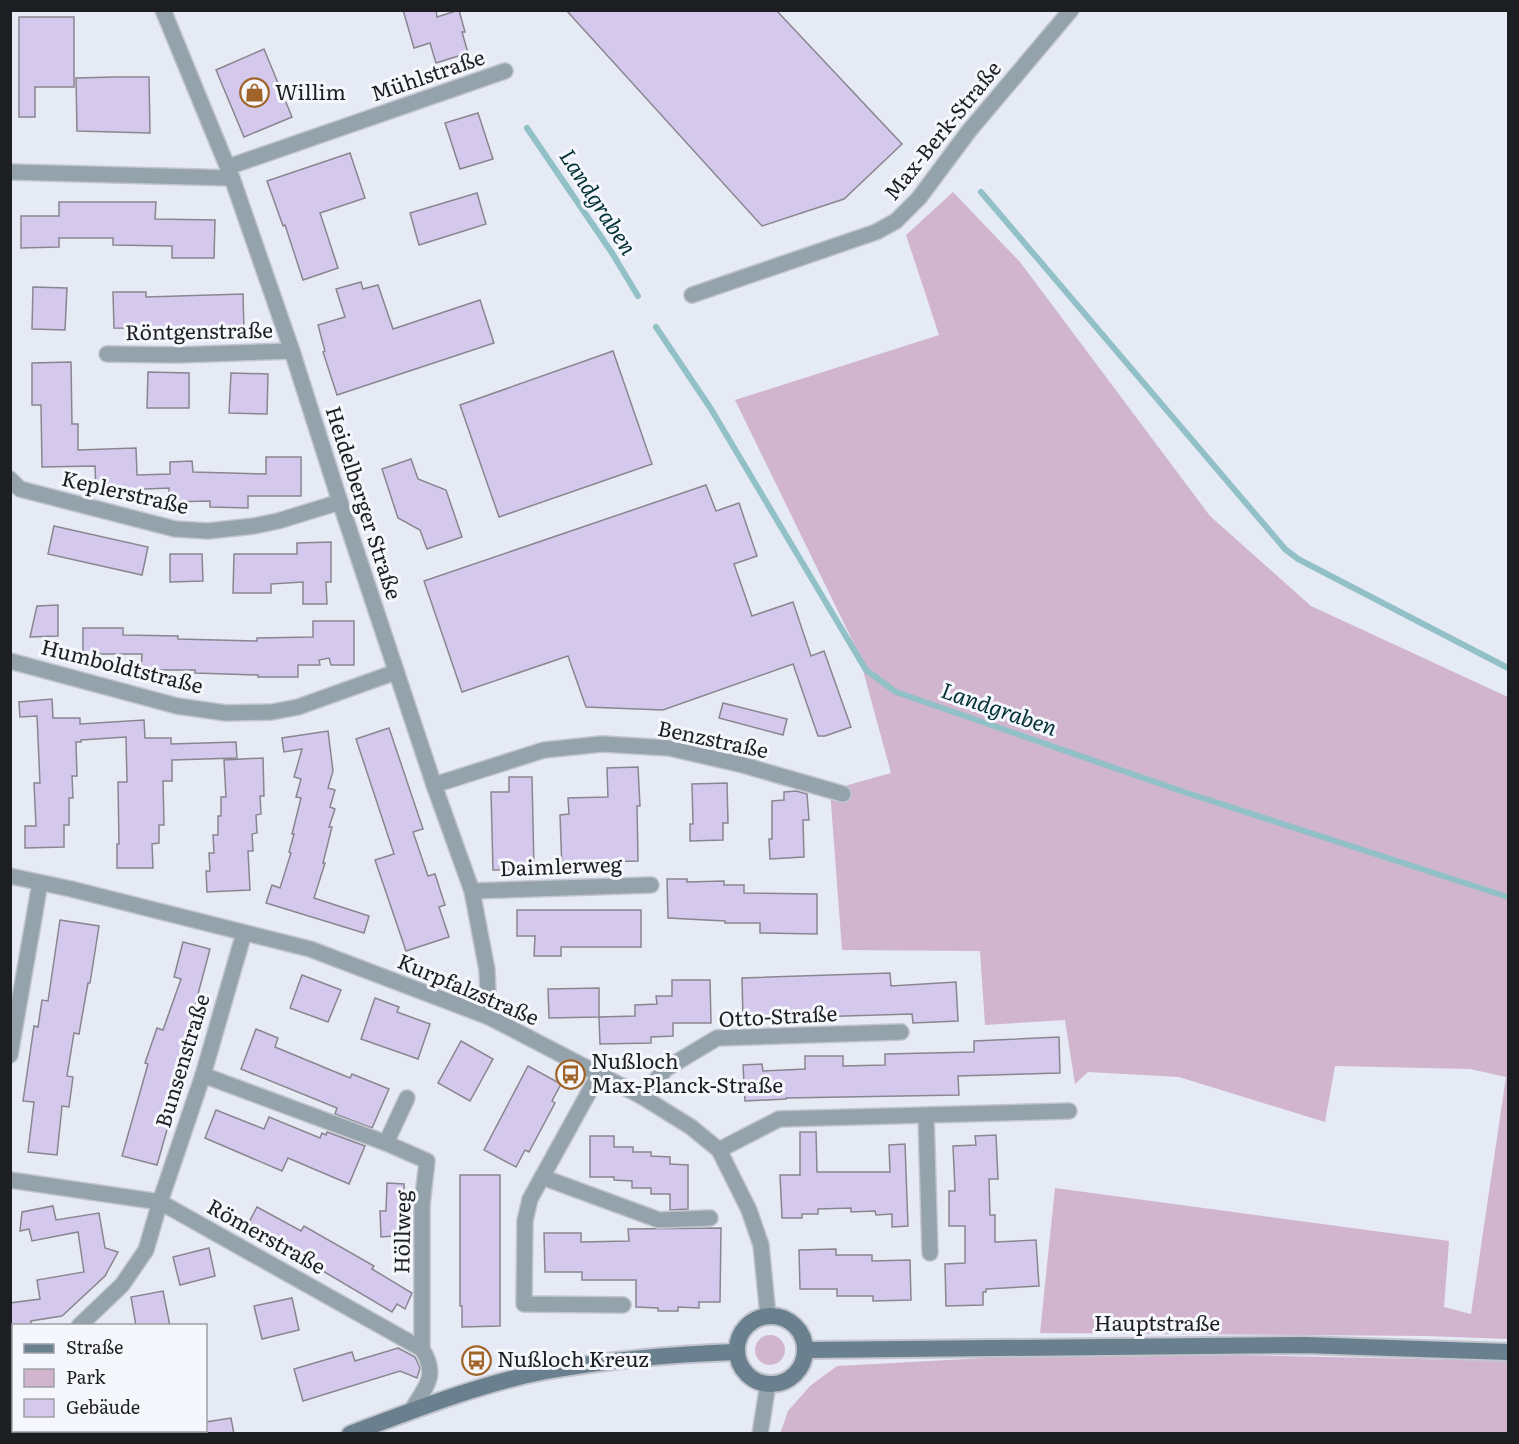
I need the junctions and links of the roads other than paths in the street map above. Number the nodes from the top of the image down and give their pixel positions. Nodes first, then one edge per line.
1 (163, 10) edge
2 (1071, 10) edge
3 (505, 71) dead end
4 (10, 172) edge
5 (230, 173) junction
6 (692, 295) dead end
7 (292, 351) junction
8 (107, 354) dead end
9 (10, 479) edge
10 (340, 502) junction
11 (10, 661) edge
12 (396, 672) junction
13 (434, 785) junction
14 (843, 794) dead end
15 (10, 876) edge
16 (40, 882) junction
17 (651, 885) dead end
18 (472, 891) junction
19 (244, 933) junction
20 (489, 1017) junction
21 (901, 1032) dead end
22 (10, 1055) edge
23 (599, 1074) junction
24 (203, 1075) junction
25 (641, 1096) junction
26 (407, 1098) dead end
27 (1069, 1111) dead end
28 (926, 1116) junction
29 (386, 1143) junction
30 (719, 1150) junction
31 (542, 1177) junction
32 (10, 1180) edge
33 (160, 1202) junction
34 (710, 1218) dead end
35 (930, 1253) dead end
36 (623, 1305) dead end
37 (768, 1315) junction
38 (81, 1324) edge
39 (422, 1349) junction
40 (806, 1350) junction
41 (736, 1352) junction
42 (1509, 1352) edge
43 (768, 1384) junction
44 (411, 1411) junction
45 (351, 1434) edge
46 (759, 1434) edge

1 - 5 street, Heidelberger Straße
2 - 6 street, Max-Berk-Straße
3 - 5 street, Mühlstraße
4 - 5 street, Mühlstraße
5 - 7 street, Heidelberger Straße
7 - 8 street, Röntgenstraße
7 - 10 street, Heidelberger Straße
9 - 10 street, Keplerstraße
10 - 12 street, Heidelberger Straße
11 - 12 street, Humboldtstraße
12 - 13 street, Heidelberger Straße
13 - 14 street, Benzstraße
13 - 18 street, Heidelberger Straße
15 - 16 street, Kurpfalzstraße
16 - 19 street, Kurpfalzstraße
16 - 22 street
17 - 18 street, Daimlerweg
18 - 20 street, Heidelberger Straße
19 - 20 street, Kurpfalzstraße
19 - 24 street, Bunsenstraße
20 - 23 street, Kurpfalzstraße
21 - 25 street, Otto-Straße
23 - 25 street, Kurpfalzstraße
23 - 31 street
24 - 29 street, Höllweg
24 - 33 street, Bunsenstraße
25 - 30 street, Kurpfalzstraße
26 - 29 street
27 - 28 street
28 - 30 street
28 - 35 street
29 - 39 street, Höllweg
30 - 37 street, Kurpfalzstraße
31 - 34 street
31 - 36 street
32 - 33 street, Römerstraße
33 - 38 street, Bunsenstraße
33 - 39 street, Römerstraße
37 - 40 main road
37 - 41 main road
39 - 44 street
40 - 42 main road, Hauptstraße
40 - 43 main road
41 - 43 main road
41 - 44 main road
43 - 46 street
44 - 45 main road

